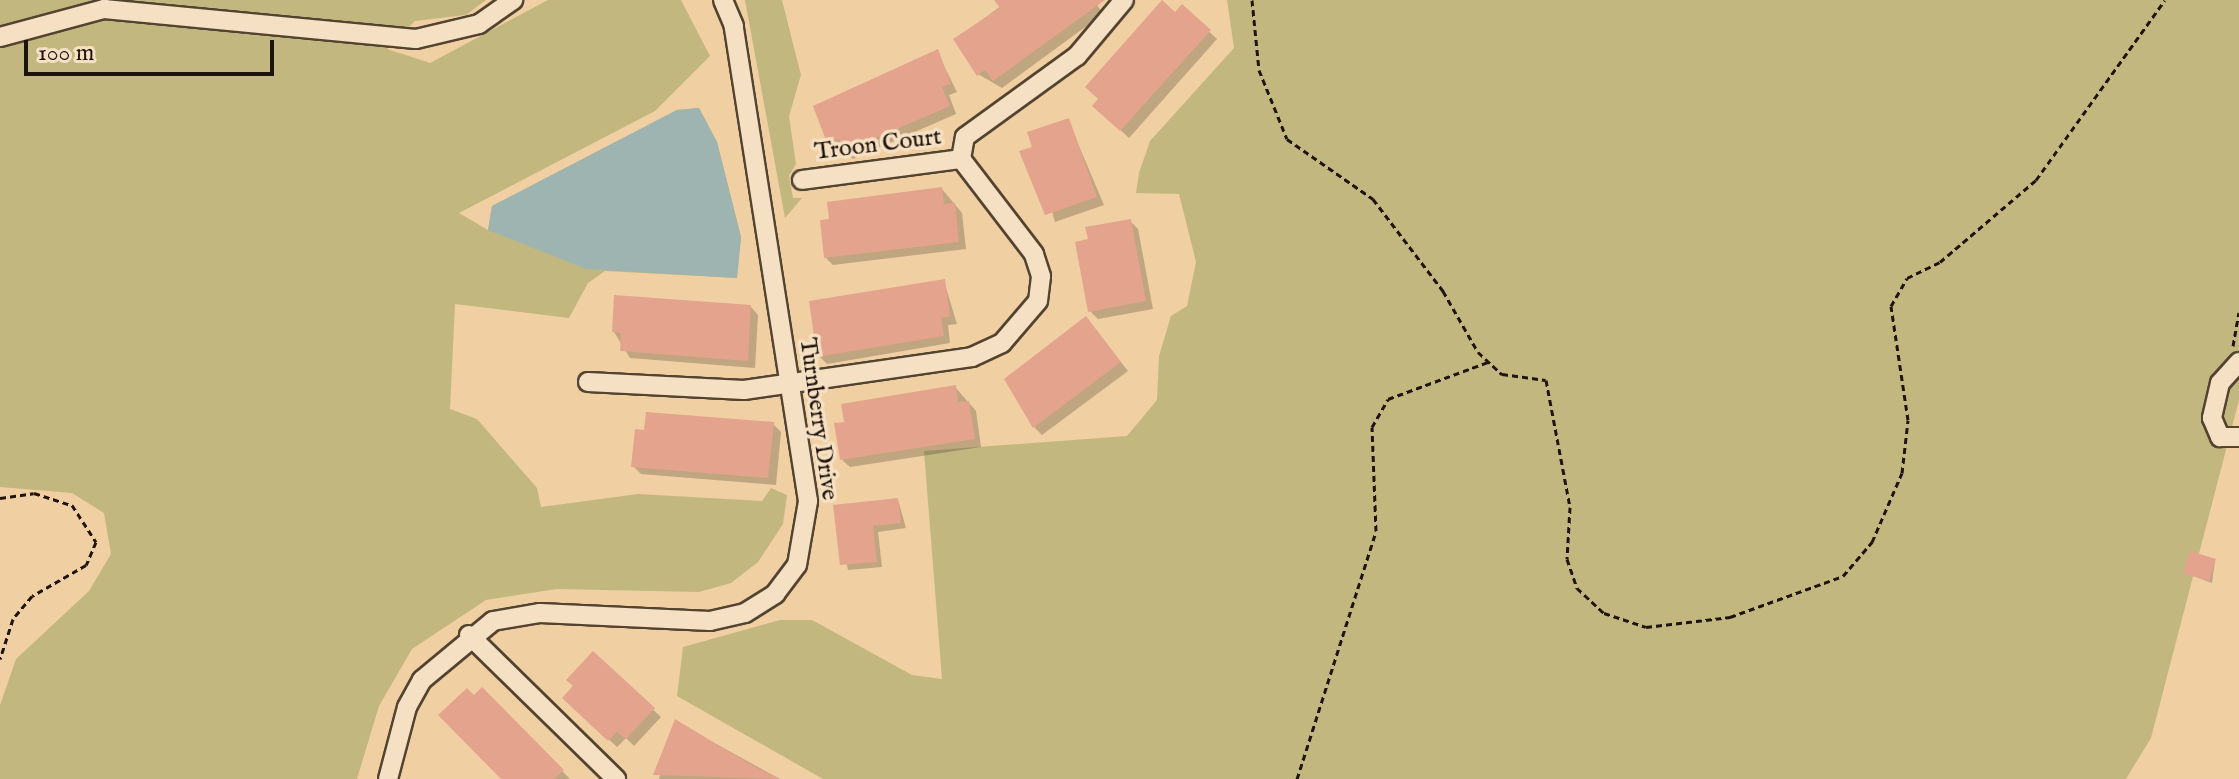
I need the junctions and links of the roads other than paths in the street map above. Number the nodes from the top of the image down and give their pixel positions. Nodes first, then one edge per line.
1 (513, 0) edge
2 (723, 0) edge
3 (1124, 0) edge
4 (0, 37) edge
5 (961, 159) junction
6 (802, 180) dead end
7 (2233, 368) edge
8 (588, 382) dead end
9 (790, 386) junction
10 (2239, 437) edge
11 (469, 635) junction
12 (388, 779) edge
13 (616, 779) edge

1 - 4 street
2 - 9 street, Turnberry Drive
3 - 5 street
5 - 6 street, Troon Court
5 - 9 street
7 - 10 street
8 - 9 street
9 - 11 street, Turnberry Drive
11 - 12 street, Turnberry Drive
11 - 13 street

